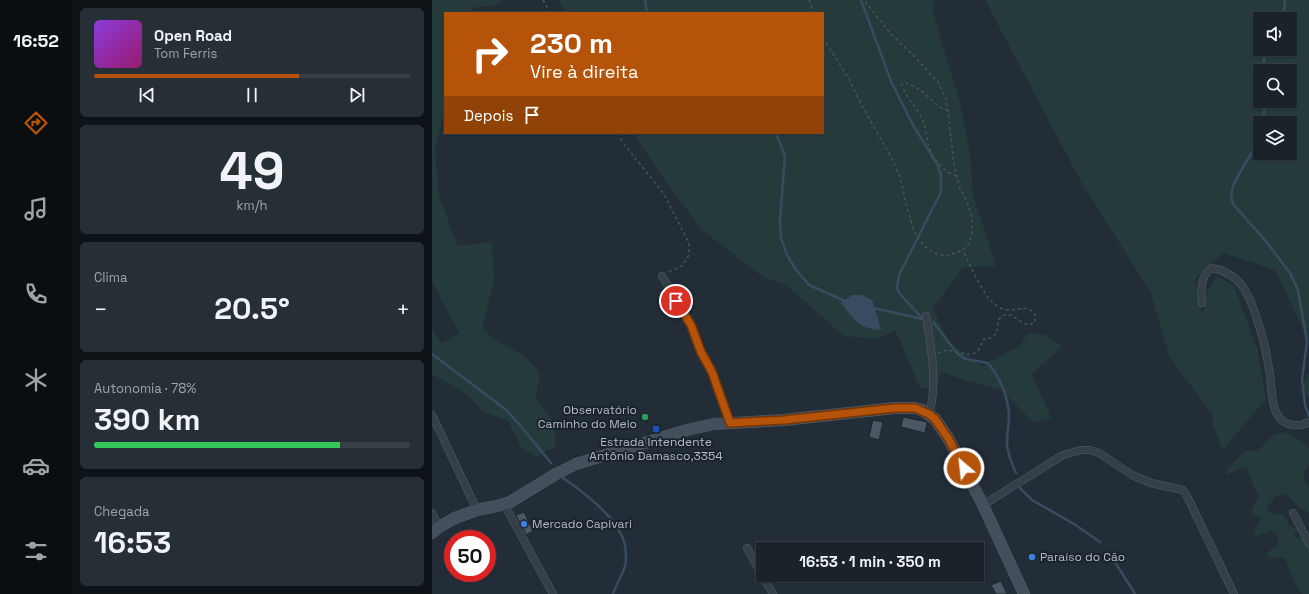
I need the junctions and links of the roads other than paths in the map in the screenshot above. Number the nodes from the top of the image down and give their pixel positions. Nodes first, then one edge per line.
1 (662, 276) road end
2 (1202, 303) dead end
3 (926, 316) dead end
4 (432, 414) edge
5 (929, 414) junction
6 (730, 423) junction
7 (1308, 425) edge
8 (504, 504) junction
9 (983, 505) junction
10 (477, 510) junction
11 (432, 513) edge
12 (1292, 514) dead end
13 (436, 530) edge
14 (1309, 544) edge
15 (748, 548) dead end
16 (553, 594) edge
17 (773, 594) edge
18 (1024, 594) edge
19 (1234, 594) edge

1 - 6 street
2 - 7 street
3 - 5 street
4 - 10 street
5 - 6 main road
5 - 9 main road
6 - 8 main road
8 - 10 main road
8 - 16 street
9 - 18 main road
9 - 19 street
10 - 13 main road
11 - 13 street
12 - 14 street
15 - 17 street

